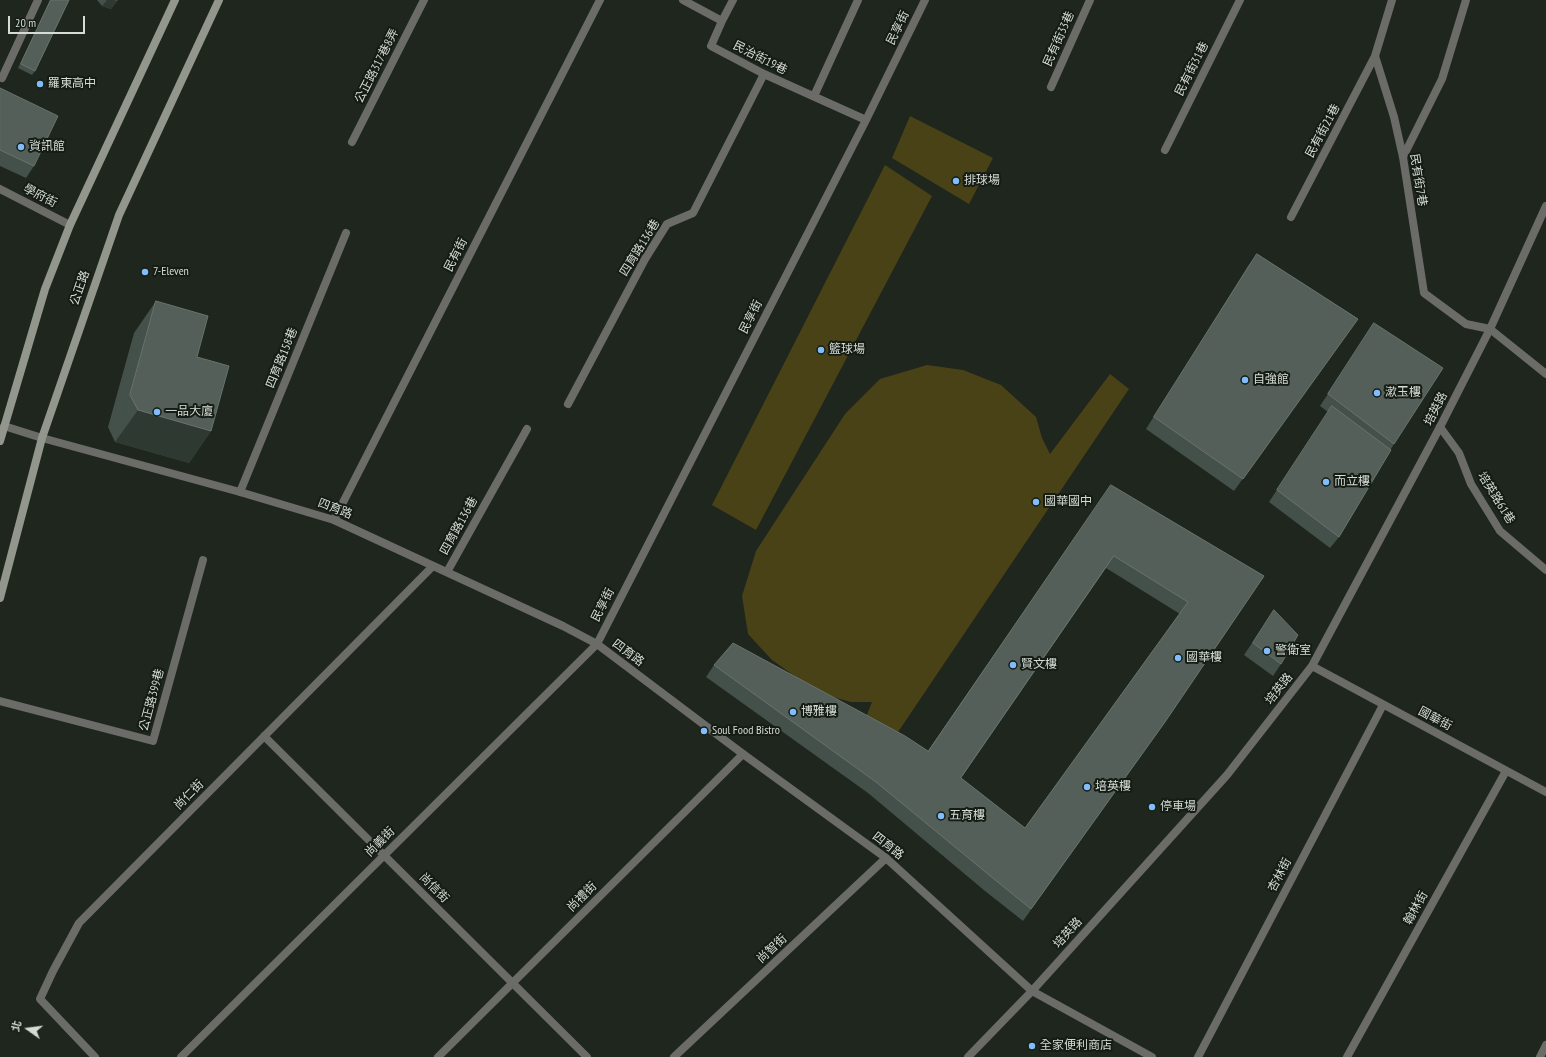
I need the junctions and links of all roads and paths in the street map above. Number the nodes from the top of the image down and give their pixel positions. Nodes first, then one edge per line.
1 (38, 0) edge
2 (176, 0) edge
3 (219, 0) edge
4 (424, 0) edge
5 (600, 0) edge
6 (683, 0) edge
7 (733, 0) edge
8 (858, 0) edge
9 (925, 0) edge
10 (1090, 0) edge
11 (1240, 0) edge
12 (1392, 0) edge
13 (1466, 0) edge
14 (722, 21) junction
15 (1375, 56) junction
16 (764, 74) junction
17 (2, 78) dead end
18 (1051, 88) dead end
19 (814, 96) junction
20 (866, 120) junction
21 (352, 142) dead end
22 (1165, 150) dead end
23 (1403, 157) junction
24 (0, 188) edge
25 (1546, 206) edge
26 (1291, 218) dead end
27 (70, 224) junction
28 (346, 233) dead end
29 (1490, 329) junction
30 (1546, 374) edge
31 (568, 404) dead end
32 (4, 426) junction
33 (1440, 427) junction
34 (527, 429) dead end
35 (42, 438) junction
36 (0, 441) edge
37 (240, 492) junction
38 (334, 520) junction
39 (203, 560) dead end
40 (432, 566) junction
41 (1546, 570) edge
42 (447, 572) junction
43 (0, 598) edge
44 (597, 644) junction
45 (1312, 666) junction
46 (0, 701) edge
47 (1383, 705) junction
48 (264, 736) junction
49 (743, 754) junction
50 (1506, 771) junction
51 (1546, 792) edge
52 (384, 855) junction
53 (886, 858) junction
54 (513, 983) junction
55 (1032, 991) junction
56 (1546, 1045) edge
57 (95, 1057) edge
58 (181, 1057) edge
59 (438, 1057) edge
60 (587, 1057) edge
61 (674, 1057) edge
62 (968, 1057) edge
63 (1152, 1057) edge
64 (1198, 1057) edge
65 (1347, 1057) edge
66 (1540, 1057) edge

1 - 17 street
2 - 27 street
3 - 35 street, 公正路
4 - 21 street, 公正路317巷8弄
5 - 38 street, 民有街
6 - 14 street
7 - 14 street
8 - 19 street
9 - 20 street, 民享街
10 - 18 street, 民有街33巷
11 - 22 street, 民有街31巷
12 - 15 street
13 - 23 street
14 - 16 street, 民治街19巷
15 - 23 street, 民有街7巷
15 - 26 street, 民有街21巷
16 - 19 street, 民治街19巷
16 - 31 street, 四育路136巷
19 - 20 street, 民治街19巷
20 - 44 street, 民享街
23 - 29 street, 民有街7巷
24 - 27 street, 學府街
25 - 29 street, 培英路
27 - 32 street
28 - 37 street, 四育路158巷
29 - 30 street
29 - 33 street, 培英路
32 - 35 street, 四育路
32 - 36 street
33 - 41 street, 培英路61巷
33 - 45 street, 培英路
34 - 42 street, 四育路136巷
35 - 37 street, 四育路
35 - 43 street, 公正路
37 - 38 street, 四育路
38 - 40 street, 四育路
39 - 46 street, 公正路399巷
40 - 42 street, 四育路
40 - 48 street, 尚仁街
42 - 44 street, 四育路
44 - 49 street, 四育路
44 - 52 street, 尚義街
45 - 47 street, 國華街
45 - 55 street, 培英路
47 - 50 street, 國華街
47 - 64 street, 杏林街
48 - 52 street, 尚信街
48 - 57 street, 尚仁街
49 - 53 street, 四育路
49 - 54 street, 尚禮街
50 - 51 street, 國華街
50 - 65 street, 翰林街
52 - 54 street, 尚信街
52 - 58 street, 尚義街
53 - 55 street, 四育路
53 - 61 street, 尚智街
54 - 59 street, 尚禮街
54 - 60 street, 尚信街
55 - 62 street, 培英路
55 - 63 street, 四育路
56 - 66 street

